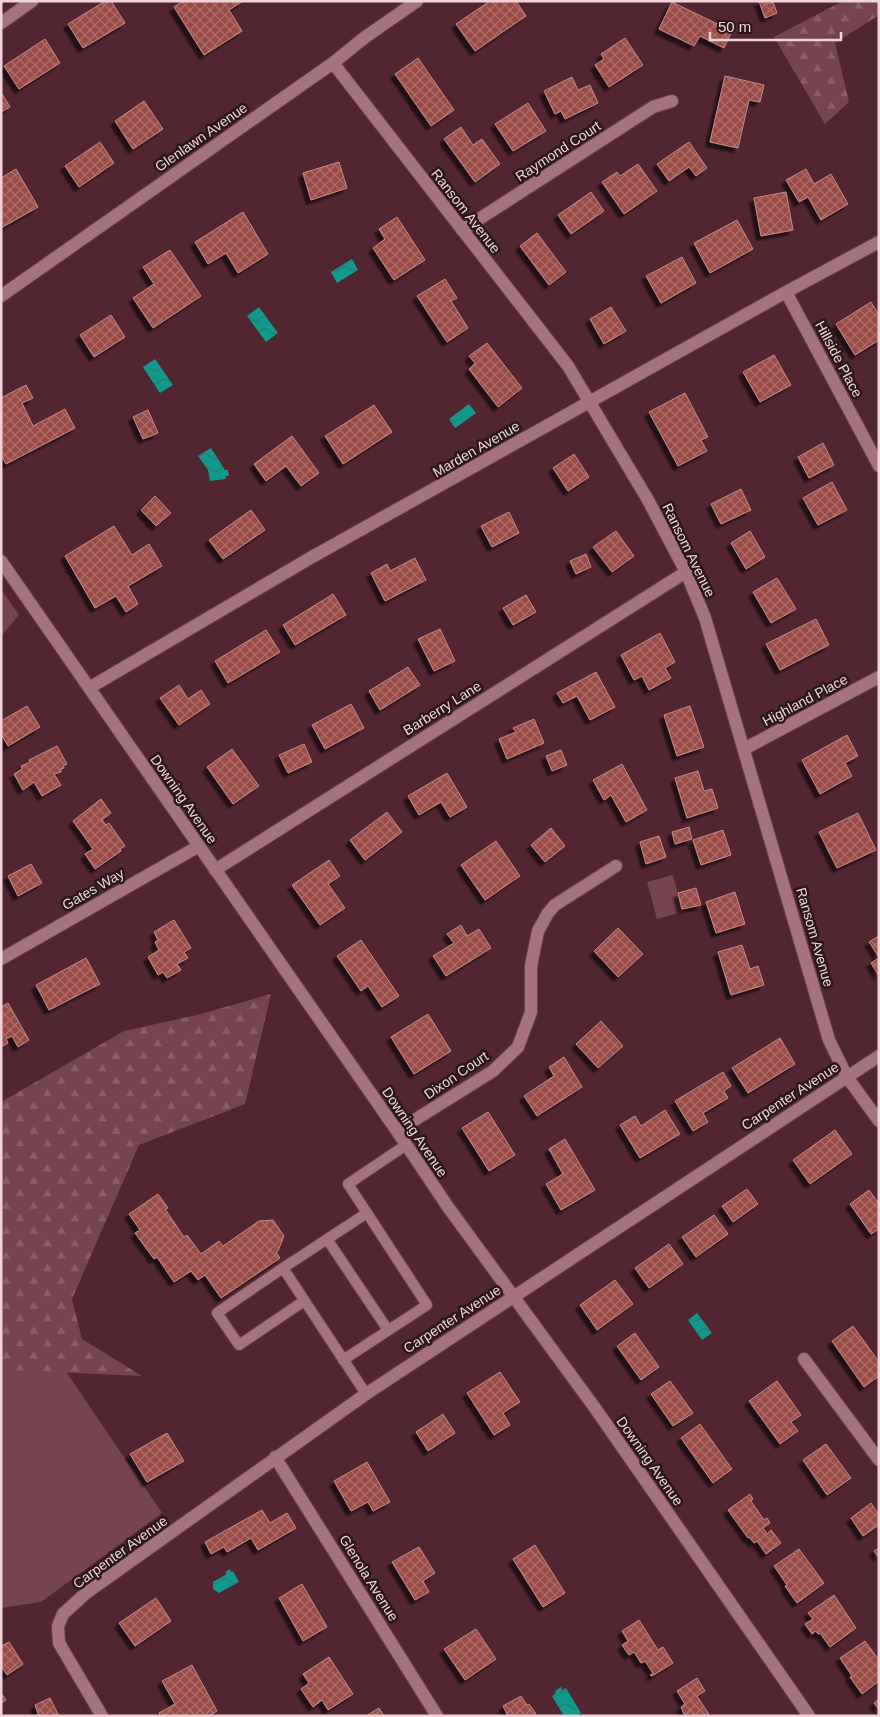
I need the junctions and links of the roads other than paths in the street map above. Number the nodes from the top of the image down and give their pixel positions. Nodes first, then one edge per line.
1 (32, 1) edge
2 (417, 1) edge
3 (1, 23) edge
4 (333, 63) junction
5 (672, 101) dead end
6 (462, 230) junction
7 (879, 242) edge
8 (786, 292) junction
9 (1, 296) edge
10 (589, 402) junction
11 (879, 466) edge
12 (1, 561) edge
13 (686, 572) junction
14 (879, 677) edge
15 (90, 688) junction
16 (744, 750) junction
17 (199, 846) junction
18 (616, 866) dead end
19 (215, 870) junction
20 (1, 959) edge
21 (879, 1056) edge
22 (847, 1076) junction
23 (879, 1121) edge
24 (397, 1131) junction
25 (406, 1145) junction
26 (367, 1213) junction
27 (327, 1239) junction
28 (283, 1268) junction
29 (514, 1296) junction
30 (304, 1301) junction
31 (388, 1330) junction
32 (804, 1359) dead end
33 (343, 1360) junction
34 (366, 1394) junction
35 (276, 1457) junction
36 (879, 1460) edge
37 (102, 1716) edge
38 (436, 1716) edge
39 (809, 1716) edge

1 - 3 street
2 - 4 street, Glenlawn Avenue
4 - 6 street, Ransom Avenue
4 - 9 street, Glenlawn Avenue
5 - 6 street, Raymond Court
6 - 10 street, Ransom Avenue
7 - 8 street, Marden Avenue
8 - 10 street, Marden Avenue
8 - 11 street, Hillside Place
10 - 13 street, Ransom Avenue
10 - 15 street, Marden Avenue
12 - 15 street, Downing Avenue
13 - 16 street, Ransom Avenue
13 - 19 street, Barberry Lane
14 - 16 street, Highland Place
15 - 17 street, Downing Avenue
16 - 22 street, Ransom Avenue
17 - 19 street, Downing Avenue
17 - 20 street, Gates Way
18 - 24 street, Dixon Court
19 - 24 street, Downing Avenue
21 - 22 street, Carpenter Avenue
22 - 23 street, Ransom Avenue
22 - 29 street, Carpenter Avenue
24 - 25 street, Downing Avenue
25 - 26 lane
25 - 29 street, Downing Avenue
26 - 27 lane
26 - 31 lane
27 - 28 lane
27 - 31 lane
28 - 30 lane
28 - 30 lane
29 - 34 street, Carpenter Avenue
29 - 39 street, Downing Avenue
30 - 33 lane
31 - 33 lane
32 - 36 street
33 - 34 lane
34 - 35 street, Carpenter Avenue
35 - 37 street, Carpenter Avenue
35 - 38 street, Glenola Avenue

